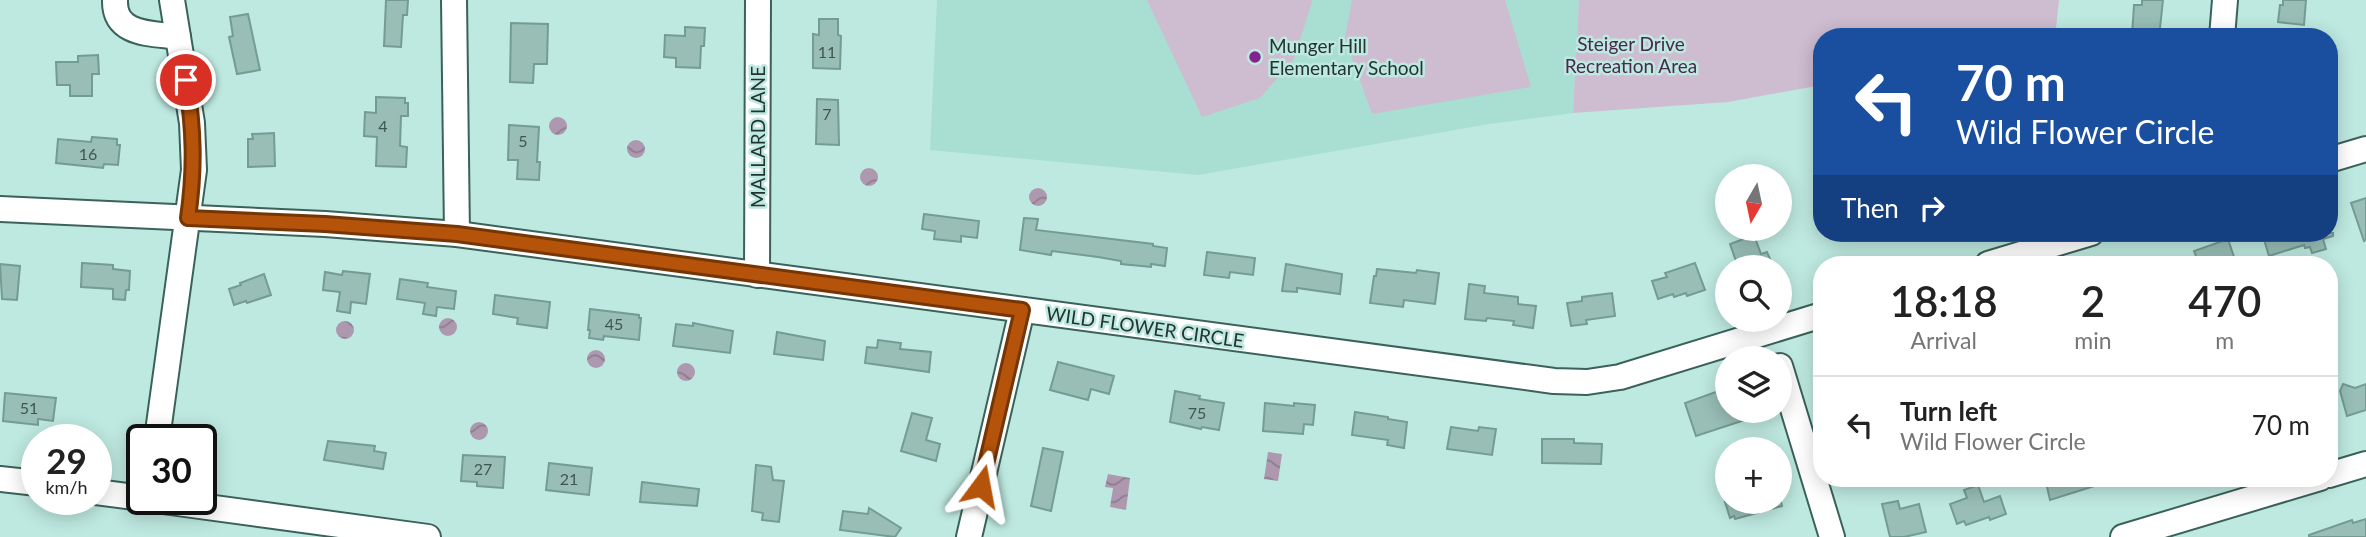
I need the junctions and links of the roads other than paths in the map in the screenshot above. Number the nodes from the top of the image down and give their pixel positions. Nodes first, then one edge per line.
1 (115, 0) edge
2 (172, 0) edge
3 (454, 0) edge
4 (758, 0) edge
5 (2225, 0) edge
6 (2223, 28) edge
7 (178, 37) junction
8 (2366, 149) edge
9 (2338, 157) edge
10 (0, 209) edge
11 (188, 218) junction
12 (457, 234) junction
13 (2061, 242) edge
14 (2015, 256) edge
15 (757, 275) junction
16 (1022, 310) junction
17 (1813, 318) edge
18 (1792, 324) edge
19 (1766, 332) edge
20 (1792, 405) edge
21 (159, 424) edge
22 (2366, 464) edge
23 (2338, 472) edge
24 (1813, 475) edge
25 (0, 479) edge
26 (21, 482) edge
27 (1817, 487) edge
28 (2293, 487) edge
29 (217, 508) edge
30 (2160, 532) edge
31 (428, 537) edge
32 (969, 537) edge
33 (1832, 537) edge
34 (2123, 537) edge

1 - 7 street
2 - 7 street
3 - 12 street
4 - 15 street, MALLARD LANE
5 - 6 street
7 - 11 street
8 - 9 street
10 - 11 street, WILD FLOWER CIRCLE
11 - 12 street, WILD FLOWER CIRCLE
11 - 21 street
12 - 15 street, WILD FLOWER CIRCLE
13 - 14 street
15 - 16 street, WILD FLOWER CIRCLE
16 - 19 street, WILD FLOWER CIRCLE
16 - 32 street
17 - 18 street, WILD FLOWER CIRCLE
20 - 24 street
22 - 23 street
25 - 26 street
27 - 33 street
28 - 30 street
29 - 31 street
30 - 34 street

